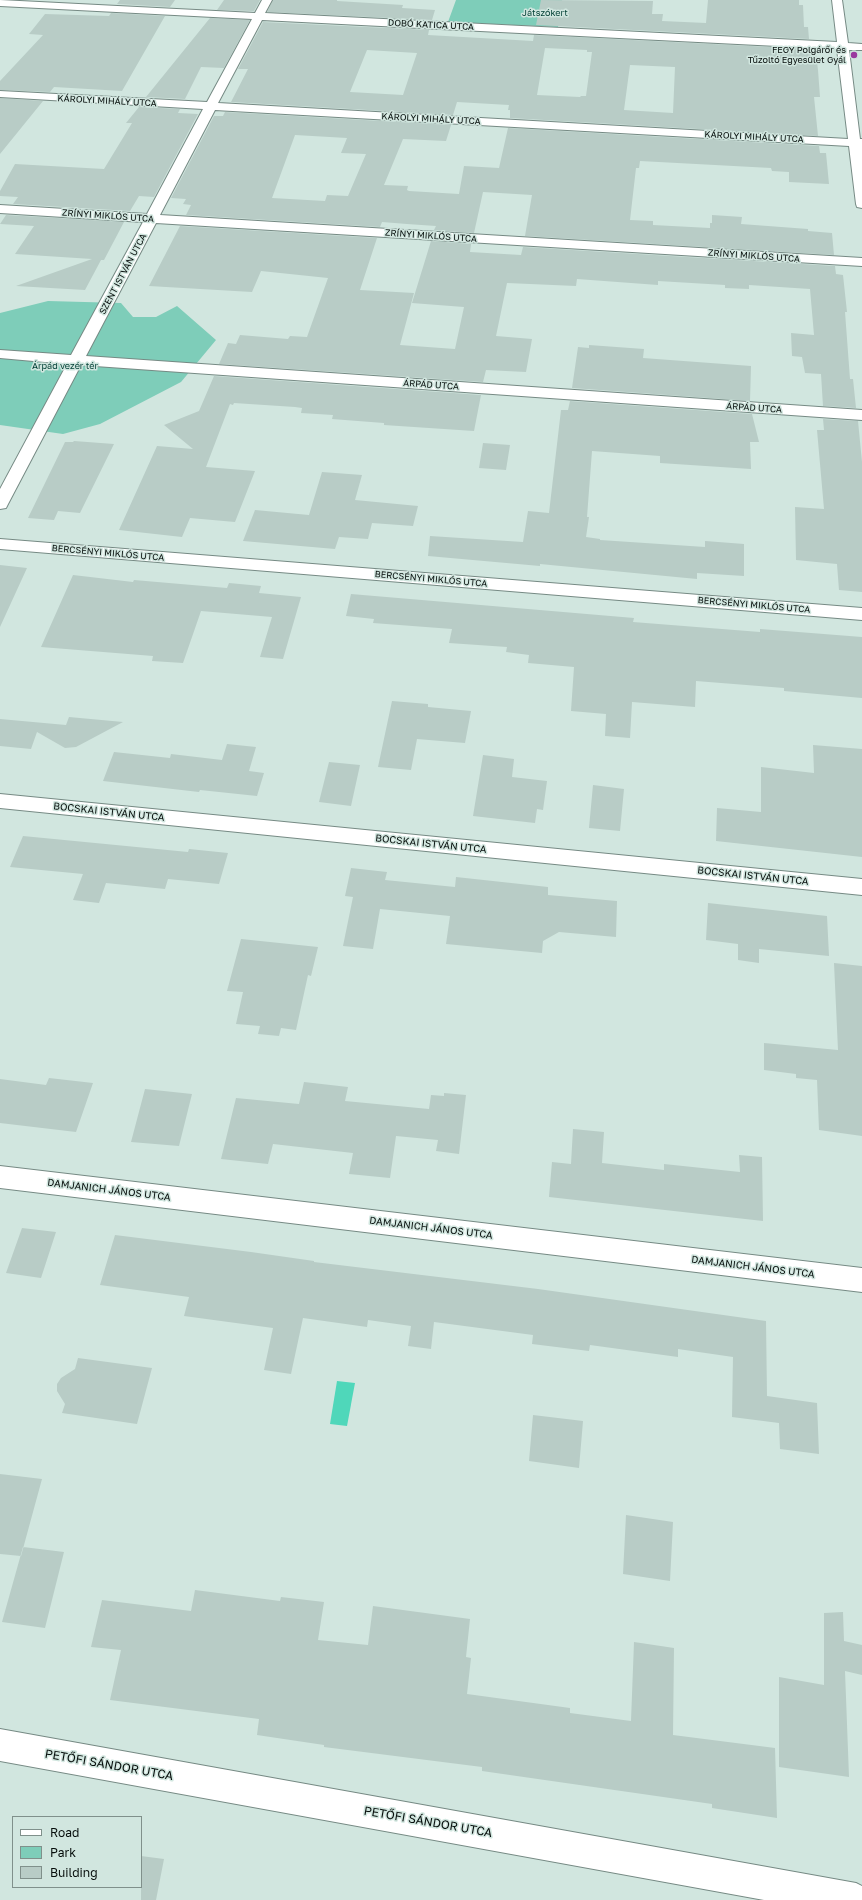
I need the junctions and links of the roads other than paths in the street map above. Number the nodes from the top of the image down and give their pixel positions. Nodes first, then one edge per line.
1 (267, 0) edge
2 (837, 0) edge
3 (0, 3) edge
4 (259, 16) junction
5 (843, 46) junction
6 (862, 46) edge
7 (0, 94) edge
8 (210, 106) junction
9 (858, 142) edge
10 (862, 204) edge
11 (0, 209) edge
12 (152, 218) junction
13 (862, 262) edge
14 (0, 354) edge
15 (77, 360) junction
16 (862, 415) edge
17 (0, 504) edge
18 (0, 544) edge
19 (862, 614) edge
20 (0, 801) edge
21 (862, 887) edge
22 (0, 1176) edge
23 (862, 1280) edge
24 (0, 1745) edge
25 (856, 1900) edge

1 - 4 street, SZENT ISTVÁN UTCA
2 - 5 street
3 - 4 street, DOBÓ KATICA UTCA
4 - 5 street, DOBÓ KATICA UTCA
4 - 8 street, SZENT ISTVÁN UTCA
5 - 6 street, DOBÓ KATICA UTCA
5 - 9 street
7 - 8 street, KÁROLYI MIHÁLY UTCA
8 - 9 street, KÁROLYI MIHÁLY UTCA
8 - 12 street, SZENT ISTVÁN UTCA
9 - 10 street
11 - 12 street, ZRÍNYI MIKLÓS UTCA
12 - 13 street, ZRÍNYI MIKLÓS UTCA
12 - 15 street, SZENT ISTVÁN UTCA
14 - 15 street, ÁRPÁD UTCA
15 - 16 street, ÁRPÁD UTCA
15 - 17 street, SZENT ISTVÁN UTCA
18 - 19 street, BERCSÉNYI MIKLÓS UTCA
20 - 21 street, BOCSKAI ISTVÁN UTCA
22 - 23 street, DAMJANICH JÁNOS UTCA
24 - 25 street, PETŐFI SÁNDOR UTCA

